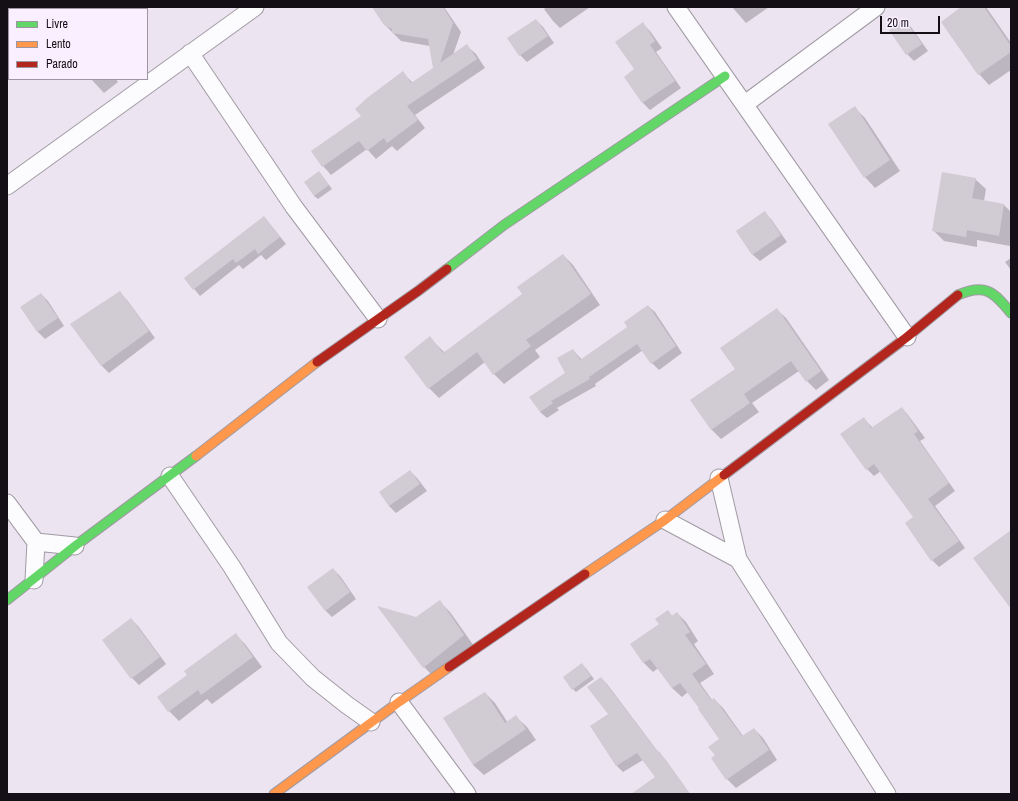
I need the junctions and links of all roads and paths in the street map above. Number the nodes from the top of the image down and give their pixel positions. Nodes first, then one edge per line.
1 (255, 7) edge
2 (676, 7) edge
3 (876, 7) edge
4 (190, 53) junction
5 (725, 76) junction
6 (744, 104) junction
7 (7, 186) edge
8 (1011, 313) edge
9 (378, 319) junction
10 (907, 337) junction
11 (170, 476) junction
12 (719, 478) junction
13 (7, 503) edge
14 (665, 520) junction
15 (36, 542) junction
16 (75, 546) junction
17 (738, 560) junction
18 (34, 580) junction
19 (7, 600) edge
20 (399, 702) junction
21 (371, 722) junction
22 (274, 794) edge
23 (467, 794) edge
24 (887, 794) edge

1 - 4 street
2 - 5 street
3 - 6 street
4 - 7 street
4 - 9 street
5 - 6 street
5 - 9 street
6 - 10 street
8 - 10 street
9 - 11 street
10 - 12 street
11 - 16 street
11 - 21 street
12 - 14 street
12 - 17 street
13 - 15 street
14 - 17 street
14 - 20 street
15 - 16 street
15 - 18 street
16 - 18 street
17 - 24 street
18 - 19 street
20 - 21 street
20 - 23 street
21 - 22 street

